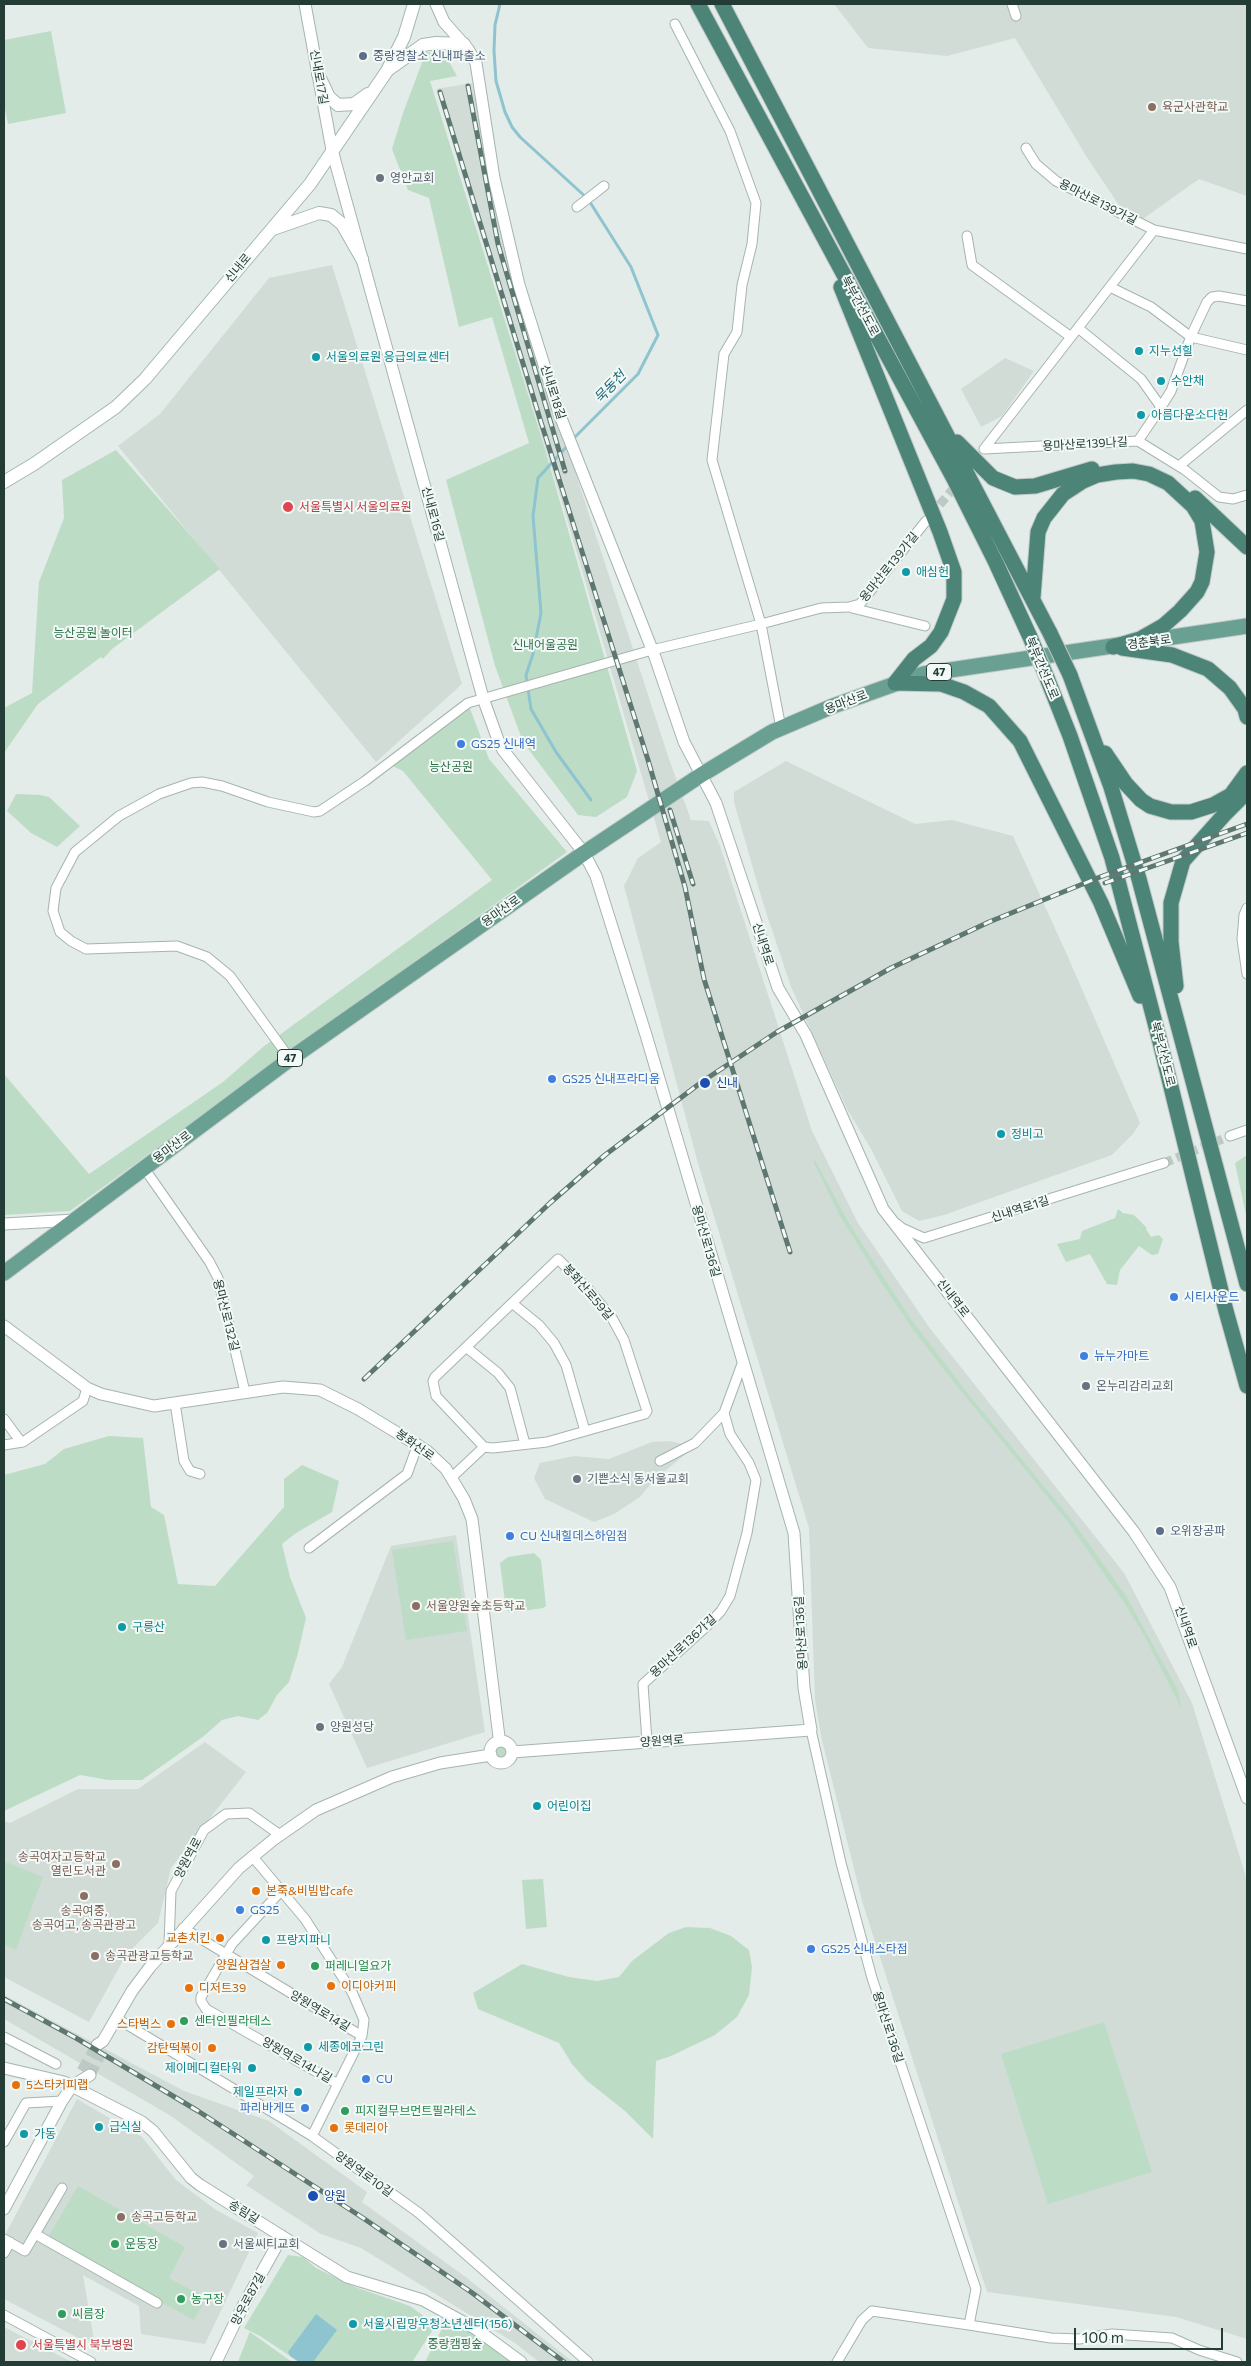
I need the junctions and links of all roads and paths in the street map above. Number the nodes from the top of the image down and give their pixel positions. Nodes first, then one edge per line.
1 (306, 4) edge
2 (414, 4) edge
3 (436, 4) edge
4 (698, 4) edge
5 (722, 4) edge
6 (1012, 4) edge
7 (1016, 16) dead end
8 (675, 24) dead end
9 (464, 44) junction
10 (387, 71) junction
11 (318, 74) junction
12 (374, 89) junction
13 (1026, 148) dead end
14 (332, 150) junction
15 (604, 186) dead end
16 (577, 207) dead end
17 (818, 229) junction
18 (270, 230) junction
19 (1154, 230) junction
20 (967, 236) dead end
21 (1247, 249) edge
22 (362, 259) junction
23 (1110, 287) junction
24 (1247, 301) edge
25 (1078, 328) junction
26 (1071, 337) junction
27 (1191, 337) junction
28 (1247, 350) edge
29 (1161, 407) junction
30 (1247, 410) edge
31 (944, 428) junction
32 (1138, 441) junction
33 (984, 449) joint
34 (1179, 466) junction
35 (4, 482) edge
36 (1247, 495) edge
37 (926, 521) tunnel mouth
38 (1247, 547) edge
39 (1033, 597) junction
40 (849, 607) junction
41 (761, 624) junction
42 (925, 626) dead end
43 (1247, 626) edge
44 (1114, 647) junction
45 (652, 650) junction
46 (1050, 656) joint
47 (895, 683) junction
48 (483, 698) junction
49 (1247, 717) edge
50 (781, 728) junction
51 (1090, 730) junction
52 (1247, 772) edge
53 (700, 775) junction
54 (1247, 792) edge
55 (584, 853) junction
56 (1247, 908) edge
57 (1247, 974) edge
58 (1180, 1029) junction
59 (1160, 1042) junction
60 (290, 1059) junction
61 (1247, 1130) edge
62 (1230, 1136) tunnel mouth
63 (1164, 1163) tunnel mouth
64 (144, 1168) junction
65 (883, 1209) junction
66 (75, 1220) junction
67 (4, 1224) edge
68 (4, 1273) edge
69 (1247, 1284) edge
70 (512, 1303) junction
71 (4, 1326) edge
72 (466, 1347) junction
73 (742, 1364) junction
74 (1247, 1386) edge
75 (87, 1388) junction
76 (245, 1392) junction
77 (175, 1404) junction
78 (724, 1412) junction
79 (4, 1419) edge
80 (585, 1431) junction
81 (21, 1442) junction
82 (418, 1444) junction
83 (525, 1444) junction
84 (4, 1445) edge
85 (484, 1447) junction
86 (660, 1462) dead end
87 (200, 1474) dead end
88 (452, 1478) junction
89 (308, 1548) dead end
90 (811, 1730) junction
91 (500, 1739) junction
92 (647, 1742) junction
93 (512, 1752) junction
94 (491, 1755) junction
95 (1247, 1798) edge
96 (280, 1835) junction
97 (252, 1856) junction
98 (282, 1890) junction
99 (184, 1928) junction
100 (169, 1944) junction
101 (226, 1954) junction
102 (116, 2018) junction
103 (4, 2036) edge
104 (362, 2036) junction
105 (101, 2045) tunnel mouth
106 (56, 2064) dead end
107 (4, 2068) edge
108 (81, 2078) junction
109 (338, 2084) junction
110 (62, 2101) junction
111 (312, 2136) junction
112 (4, 2142) edge
113 (62, 2188) dead end
114 (4, 2206) edge
115 (35, 2234) junction
116 (282, 2236) junction
117 (7, 2240) edge
118 (4, 2253) edge
119 (157, 2304) dead end
120 (4, 2314) edge
121 (969, 2325) junction
122 (91, 2362) edge
123 (216, 2362) edge
124 (521, 2362) edge
125 (588, 2362) edge
126 (837, 2362) edge
127 (1238, 2362) edge

1 - 11 street, 신내로17길
2 - 10 main road, 신내로
3 - 9 street, 신내로18길
4 - 17 highway, 북부간선도로
5 - 31 highway, 북부간선도로
6 - 7 street
8 - 41 street
9 - 10 main road
9 - 45 street, 신내로18길
10 - 12 main road, 신내로
11 - 12 main road
11 - 14 street, 신내로17길
12 - 14 main road, 신내로
13 - 19 street, 용마산로139가길
14 - 18 main road, 신내로
14 - 22 street, 신내로16길
15 - 16 street
17 - 47 highway
17 - 59 highway, 북부간선도로, bridge
18 - 22 main road
18 - 35 main road, 신내로
19 - 21 street, 용마산로139가길
19 - 23 street, 용마산로139가길
20 - 26 street
22 - 48 street, 신내로16길
23 - 25 street, 용마산로139가길
23 - 27 street
24 - 27 street
25 - 26 street, 용마산로139가길
25 - 29 street
26 - 33 street, 용마산로139가길
27 - 28 street
27 - 29 street
29 - 32 street
30 - 34 street
31 - 38 highway
31 - 39 highway, 북부간선도로
32 - 33 street, 용마산로139나길
32 - 34 street, 용마산로139나길
34 - 36 street, 용마산로139나길
37 - 40 street, 용마산로139가길
39 - 44 highway
39 - 51 highway, 북부간선도로, bridge
40 - 41 street, 용마산로139가길
40 - 42 street, 용마산로139가길
41 - 45 street, 용마산로139가길
41 - 50 street
43 - 44 main road, 경춘북로 / 47
44 - 46 main road, 경춘북로 / 47
44 - 49 highway
45 - 48 street, 용마산로139가길
45 - 53 street, 신내로18길
46 - 47 main road, 용마산로 / 47
47 - 50 main road, 용마산로 / 47
47 - 59 highway
48 - 55 street, 신내로16길
48 - 60 street, 용마산로139가길
50 - 53 main road, 용마산로 / 47
51 - 52 highway
51 - 58 highway, 북부간선도로
53 - 55 main road, 용마산로 / 47
53 - 65 street, 신내역로
54 - 58 highway
55 - 60 main road, 용마산로 / 47
55 - 73 street, 용마산로136길
56 - 57 street
58 - 69 highway, 북부간선도로
59 - 74 highway, 북부간선도로
60 - 64 main road, 용마산로 / 47
61 - 62 street
63 - 65 street, 신내역로1길
64 - 66 main road, 용마산로 / 47
64 - 76 street, 용마산로132길
65 - 95 street, 신내역로
66 - 67 street
66 - 68 main road, 용마산로 / 47
70 - 72 street, 봉화산로59길
70 - 80 street
70 - 80 street, 봉화산로59길
71 - 75 street, 봉화산로
72 - 83 street
72 - 85 street, 봉화산로59길
73 - 78 street
73 - 90 street, 용마산로136길
75 - 77 street, 봉화산로
75 - 81 street
76 - 77 street, 봉화산로
76 - 82 street, 봉화산로
77 - 87 street
78 - 86 street
78 - 92 street, 용마산로136가길
79 - 81 street
80 - 83 street, 봉화산로59길
81 - 84 street
82 - 88 street, 봉화산로
82 - 89 street
83 - 85 street, 봉화산로59길
85 - 88 street
88 - 91 street, 봉화산로
90 - 92 street, 양원역로
90 - 121 street, 용마산로136길
91 - 93 street
91 - 94 street
92 - 93 street, 양원역로
93 - 94 street
94 - 96 street
96 - 97 street
96 - 100 street, 양원역로
97 - 98 street
97 - 99 street
98 - 101 street, 양원역로14나길
98 - 104 street
99 - 100 street
99 - 101 street, 양원역로14길
100 - 102 street
101 - 104 street, 양원역로14길
101 - 109 street, 양원역로14나길
102 - 105 street
102 - 111 street, 양원역로10길
103 - 106 street
104 - 109 street, 양원역로14길
107 - 108 street, 송림길
108 - 110 street
108 - 116 street, 송림길
109 - 111 street, 양원역로14길
110 - 112 street
110 - 114 street
111 - 125 street, 양원역로10길
113 - 115 street
115 - 117 street
115 - 119 street
116 - 123 street, 망우로87길
116 - 124 street, 송림길
117 - 118 street
120 - 122 street
121 - 126 street
121 - 127 street

